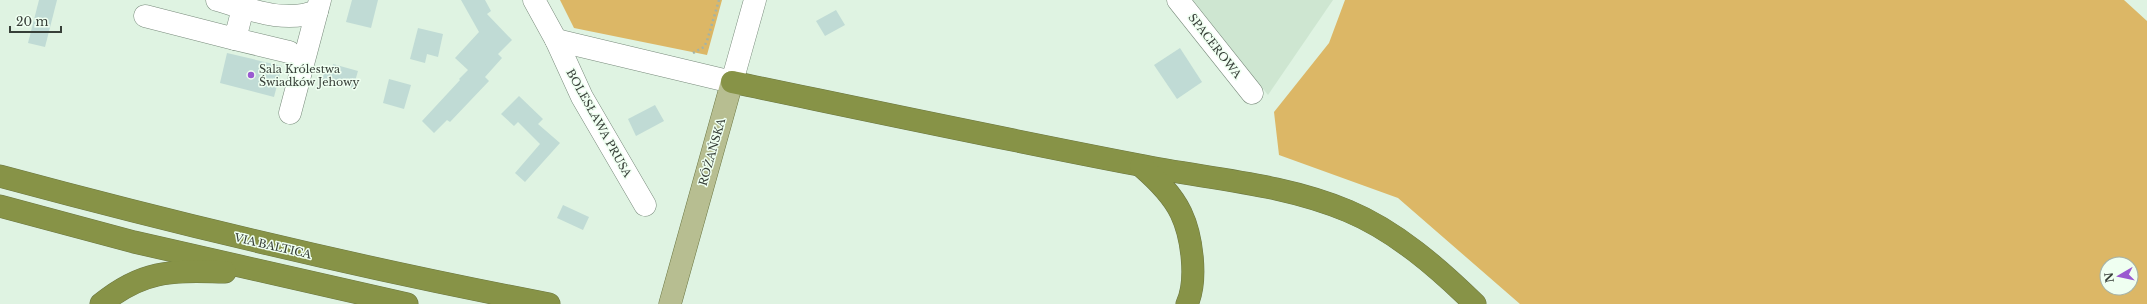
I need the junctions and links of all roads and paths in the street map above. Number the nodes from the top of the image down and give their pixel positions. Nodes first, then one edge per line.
1 (217, 0) edge
2 (534, 0) edge
3 (719, 0) edge
4 (755, 0) edge
5 (1178, 0) edge
6 (318, 5) edge
7 (243, 8) junction
8 (145, 16) dead end
9 (235, 38) junction
10 (556, 40) junction
11 (288, 52) dead end
12 (688, 56) dead end
13 (732, 82) junction
14 (1252, 93) dead end
15 (290, 113) dead end
16 (1141, 166) junction
17 (0, 176) edge
18 (645, 205) dead end
19 (0, 206) edge
20 (268, 273) junction
21 (101, 304) edge
22 (407, 304) edge
23 (549, 304) edge
24 (670, 304) edge
25 (1187, 304) edge
26 (1475, 304) edge

1 - 7 street
2 - 10 street, BOLESŁAWA PRUSA
3 - 12 path
4 - 13 street, RÓŻAŃSKA
5 - 14 street, SPACEROWA
6 - 7 street
6 - 15 street
7 - 9 street
8 - 9 street
9 - 11 street
10 - 13 street
10 - 18 street, BOLESŁAWA PRUSA
13 - 16 highway
13 - 24 main road, RÓŻAŃSKA
16 - 25 highway
16 - 26 highway
17 - 23 highway, VIA BALTICA
19 - 20 highway
20 - 21 highway
20 - 22 highway

